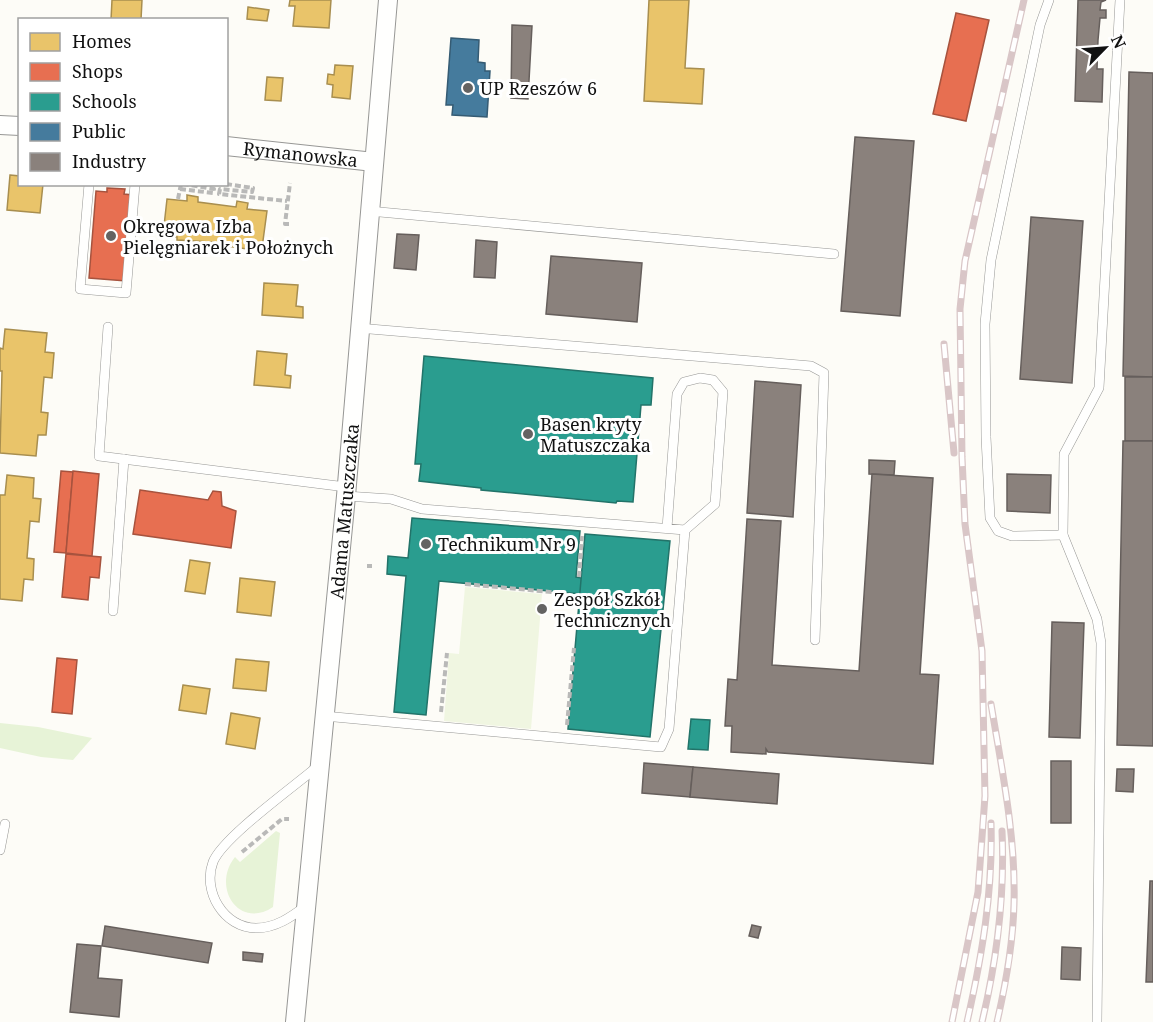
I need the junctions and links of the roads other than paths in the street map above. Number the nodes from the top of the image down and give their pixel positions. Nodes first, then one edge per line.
1 (388, 0) edge
2 (1049, 0) edge
3 (1120, 0) edge
4 (0, 125) edge
5 (18, 126) edge
6 (228, 146) edge
7 (374, 162) junction
8 (89, 186) edge
9 (135, 186) edge
10 (369, 211) junction
11 (834, 254) dead end
12 (108, 327) dead end
13 (358, 328) junction
14 (124, 459) junction
15 (346, 492) junction
16 (667, 528) junction
17 (685, 530) junction
18 (1064, 535) junction
19 (113, 611) dead end
20 (815, 640) dead end
21 (323, 716) junction
22 (318, 766) junction
23 (5, 824) dead end
24 (0, 850) edge
25 (306, 906) junction
26 (295, 1022) edge
27 (1097, 1022) edge

1 - 7 street, Adama Matuszczaka
2 - 18 lane
3 - 18 lane
4 - 5 street
6 - 7 street, Rymanowska
7 - 10 street, Adama Matuszczaka
8 - 9 lane
10 - 11 lane
10 - 13 street, Adama Matuszczaka
12 - 14 lane
13 - 15 street, Adama Matuszczaka
13 - 20 lane
14 - 15 lane
14 - 19 lane
15 - 16 lane
15 - 21 street, Adama Matuszczaka
16 - 17 lane
16 - 17 lane
17 - 21 lane
18 - 27 lane
21 - 22 street, Adama Matuszczaka
22 - 25 street, Adama Matuszczaka
22 - 25 lane
23 - 24 lane
25 - 26 street, Adama Matuszczaka

